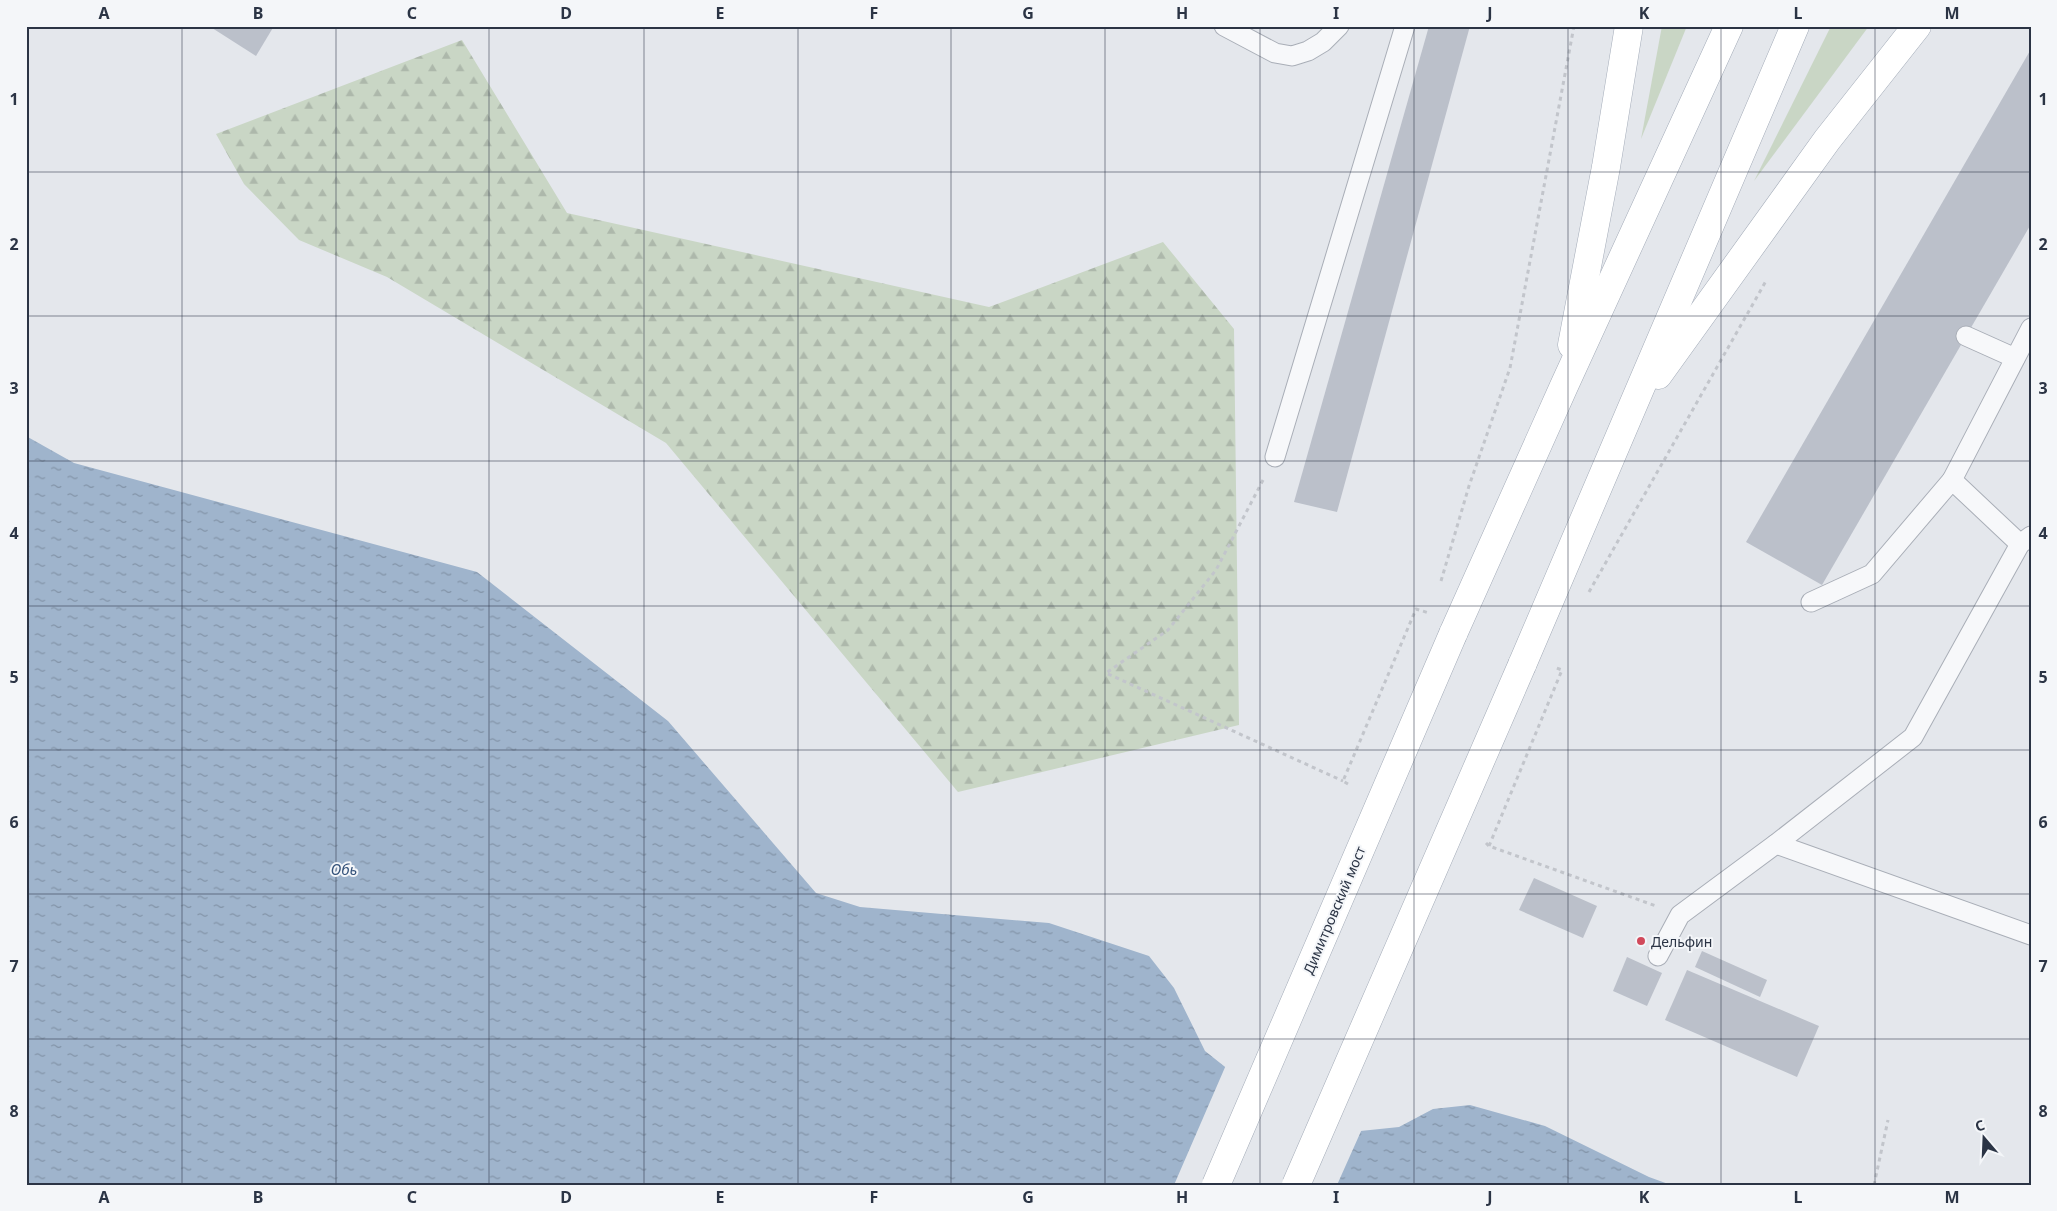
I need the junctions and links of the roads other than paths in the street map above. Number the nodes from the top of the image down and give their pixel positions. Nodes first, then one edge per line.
1 (1339, 26) edge
2 (1405, 26) edge
3 (1629, 26) edge
4 (1729, 26) edge
5 (1795, 26) edge
6 (1917, 26) edge
7 (1233, 29) edge
8 (2031, 328) edge
9 (1966, 336) dead end
10 (2015, 358) junction
11 (1564, 386) junction
12 (1628, 417) junction
13 (1275, 457) road end
14 (1952, 480) junction
15 (2025, 540) edge
16 (1811, 602) dead end
17 (1776, 844) junction
18 (2031, 935) edge
19 (1658, 956) dead end
20 (1216, 1185) edge
21 (1296, 1185) edge

1 - 7 lane
2 - 13 lane
3 - 11 main road
4 - 11 main road
5 - 12 main road
6 - 12 main road
8 - 10 lane
9 - 10 lane
10 - 14 lane
11 - 20 main road, Димитровский мост, bridge
12 - 21 main road, bridge
14 - 15 lane
14 - 16 lane
15 - 17 lane
17 - 18 lane
17 - 19 lane

